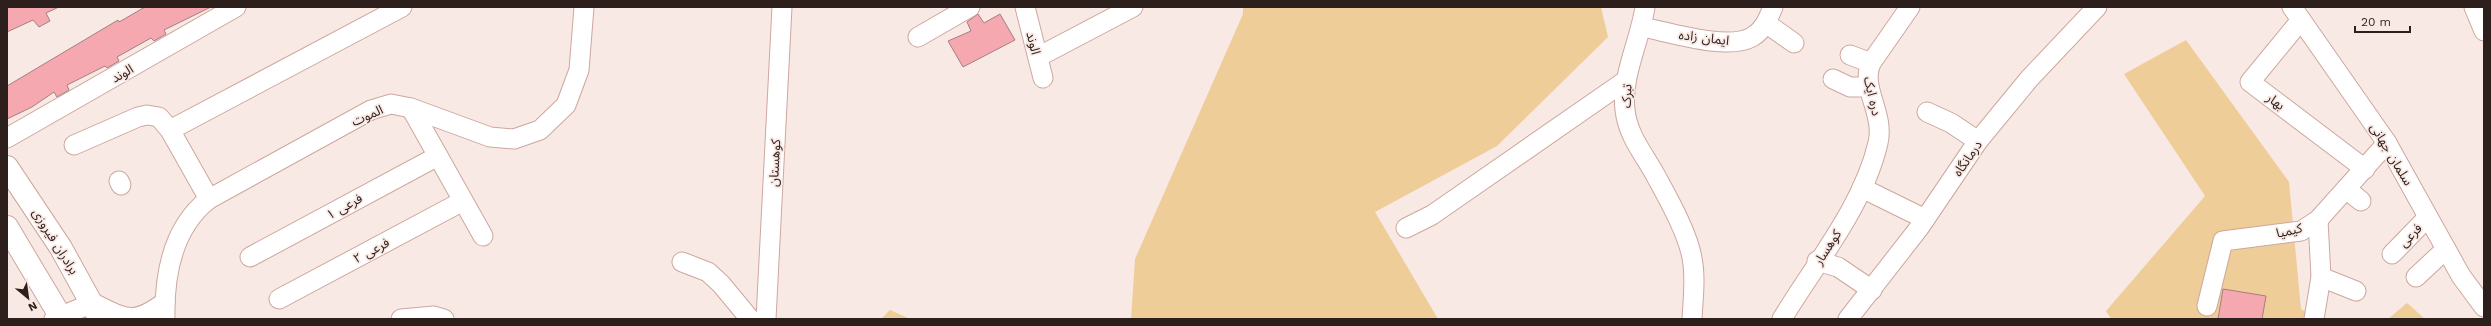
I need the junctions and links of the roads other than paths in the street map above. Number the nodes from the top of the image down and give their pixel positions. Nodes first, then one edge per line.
1 (236, 7) edge
2 (402, 7) edge
3 (584, 7) edge
4 (782, 7) edge
5 (970, 7) edge
6 (1025, 7) edge
7 (1133, 7) edge
8 (1645, 7) edge
9 (1910, 7) edge
10 (2474, 7) edge
11 (2089, 9) edge
12 (2296, 14) edge
13 (1770, 15) edge
14 (1642, 27) junction
15 (2484, 31) edge
16 (918, 37) dead end
17 (1794, 43) dead end
18 (1850, 55) dead end
19 (1038, 57) junction
20 (1871, 63) junction
21 (1043, 78) dead end
22 (1833, 80) dead end
23 (1625, 81) junction
24 (1869, 87) junction
25 (411, 108) junction
26 (1927, 112) dead end
27 (170, 130) junction
28 (7, 138) edge
29 (1978, 141) junction
30 (2387, 143) junction
31 (74, 144) dead end
32 (438, 156) junction
33 (7, 167) edge
34 (2365, 169) junction
35 (1865, 181) junction
36 (2346, 189) junction
37 (209, 199) junction
38 (463, 201) junction
39 (2361, 201) dead end
40 (2428, 216) junction
41 (1925, 219) junction
42 (2318, 220) junction
43 (7, 227) edge
44 (1406, 228) dead end
45 (483, 236) dead end
46 (2446, 249) junction
47 (2392, 254) dead end
48 (250, 257) dead end
49 (1817, 261) junction
50 (682, 262) dead end
51 (2321, 277) junction
52 (2416, 278) dead end
53 (1872, 290) junction
54 (2356, 291) dead end
55 (279, 299) dead end
56 (2207, 306) dead end
57 (2484, 307) edge
58 (165, 310) edge
59 (96, 311) edge
60 (58, 318) edge
61 (401, 319) edge
62 (444, 319) edge
63 (750, 319) edge
64 (766, 319) edge
65 (1692, 319) edge
66 (1782, 319) edge
67 (1848, 319) edge
68 (2314, 319) edge

1 - 28 street, الوند
2 - 27 street
3 - 25 street, الموت
4 - 64 street, کوهستان
5 - 16 street
6 - 19 street, الوند
7 - 19 street
8 - 14 street, تبرک
9 - 20 street, دره ایک
10 - 15 street
11 - 29 street, درمانگاه
12 - 30 street, سلمان جهانی
12 - 34 street, بهار
13 - 14 street, ایمان زاده
13 - 17 street
14 - 23 street, تبرک
18 - 20 street
19 - 21 street, الوند
20 - 24 street, دره ایک
22 - 24 street
23 - 44 street
23 - 65 street, تبرک
24 - 35 street, دره ایک
25 - 32 street
25 - 37 street, الموت
26 - 29 street
27 - 31 street
27 - 37 street
29 - 41 street, درمانگاه
30 - 34 street, کیمیا
30 - 40 street, سلمان جهانی
32 - 38 street
32 - 48 street, فرعی ۱
33 - 59 main road, برادران فیروزی
34 - 36 street, کیمیا
35 - 41 street
35 - 49 street, کوهسار
36 - 39 street
36 - 42 street, کیمیا
37 - 58 street, الموت
38 - 45 street
38 - 55 street, فرعی ۲
40 - 46 street, سلمان جهانی
40 - 47 street, فرعی
41 - 53 street, درمانگاه
42 - 51 street
42 - 56 street, کیمیا
43 - 60 main road
46 - 52 street
46 - 57 street, سلمان جهانی
49 - 53 street
49 - 66 street, کوهسار
50 - 63 street
51 - 54 street
51 - 68 street
53 - 67 street, درمانگاه
58 - 59 street
59 - 60 street
61 - 62 street

